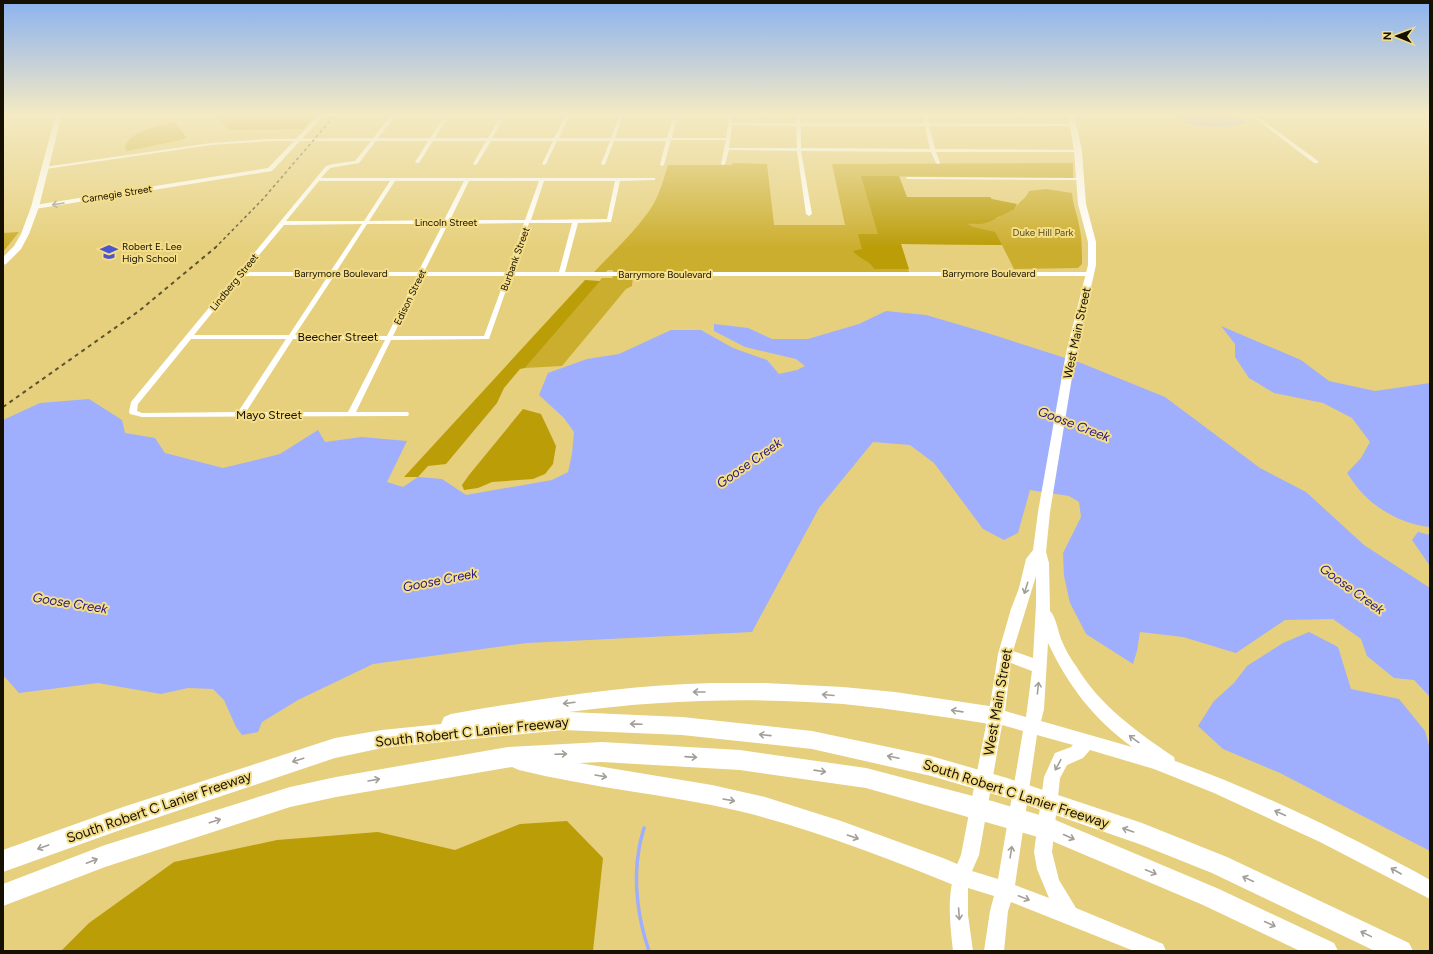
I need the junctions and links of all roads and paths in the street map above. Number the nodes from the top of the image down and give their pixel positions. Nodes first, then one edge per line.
1 (48, 159) edge
2 (111, 159) edge
3 (281, 159) edge
4 (361, 159) edge
5 (419, 159) edge
6 (479, 159) edge
7 (547, 159) edge
8 (605, 159) edge
9 (664, 159) edge
10 (724, 159) edge
11 (800, 159) edge
12 (936, 159) edge
13 (1079, 159) edge
14 (1311, 159) edge
15 (417, 162) dead end
16 (1316, 162) dead end
17 (938, 163) dead end
18 (476, 164) dead end
19 (544, 164) dead end
20 (603, 164) dead end
21 (723, 164) dead end
22 (662, 165) dead end
23 (46, 168) junction
24 (908, 178) dead end
25 (542, 179) junction
26 (618, 179) junction
27 (653, 179) dead end
28 (1080, 179) junction
29 (318, 180) junction
30 (393, 180) junction
31 (467, 180) junction
32 (35, 207) junction
33 (809, 214) dead end
34 (447, 222) junction
35 (529, 222) junction
36 (575, 222) junction
37 (282, 223) junction
38 (364, 223) junction
39 (3, 262) edge
40 (421, 273) junction
41 (241, 274) junction
42 (332, 274) junction
43 (510, 274) junction
44 (562, 274) junction
45 (1090, 274) junction
46 (188, 337) junction
47 (290, 337) junction
48 (389, 337) junction
49 (487, 338) joint
50 (133, 412) joint
51 (351, 414) junction
52 (405, 414) dead end
53 (240, 415) junction
54 (1039, 552) junction
55 (1043, 605) junction
56 (1005, 654) junction
57 (1040, 667) junction
58 (996, 716) junction
59 (1032, 726) junction
60 (382, 740) junction
61 (1087, 741) junction
62 (508, 757) junction
63 (1177, 770) junction
64 (3, 861) edge
65 (961, 877) junction
66 (1005, 890) junction
67 (1430, 890) edge
68 (3, 895) edge
69 (1070, 916) junction
70 (963, 951) edge
71 (994, 951) edge
72 (1156, 951) edge
73 (1326, 951) edge
74 (1401, 951) edge

1 - 23 main road
2 - 23 street
3 -> 32 street, Carnegie Street
4 - 29 street, Lindberg Street
5 - 15 street
6 - 18 street
7 - 19 street
8 - 20 street
9 - 22 street
10 - 21 street
11 - 33 street
12 - 17 street
13 - 28 main road, West Main Street
14 - 16 street
23 - 32 main road
24 - 28 street
25 - 26 street
25 - 31 street
25 - 35 street, Burbank Street
26 - 27 street
26 - 36 street, Lincoln Street
28 - 45 main road, West Main Street
29 - 30 street
29 - 37 street, Lindberg Street
30 - 31 street
30 - 38 street
31 - 34 street, Edison Street
32 - 39 main road
34 - 35 street, Lincoln Street
34 - 38 street, Lincoln Street
34 - 40 street, Edison Street
35 - 36 street, Lincoln Street
35 - 43 street, Burbank Street
36 - 44 street
37 - 38 street, Lincoln Street
37 - 41 street, Lindberg Street
38 - 42 street
40 - 42 street, Barrymore Boulevard
40 - 43 street, Barrymore Boulevard
40 - 48 street, Edison Street
41 - 42 street, Barrymore Boulevard
41 - 46 street, Lindberg Street
42 - 47 street
43 - 44 street, Barrymore Boulevard
43 - 49 street, Burbank Street
44 - 45 street, Barrymore Boulevard
45 - 54 main road, West Main Street
46 - 47 street, Beecher Street
46 - 50 street, Lindberg Street
47 - 48 street, Beecher Street
47 - 53 street
48 - 49 street, Beecher Street
48 - 51 street, Edison Street
50 - 53 street, Mayo Street
51 - 52 street, Mayo Street
51 - 53 street, Mayo Street
54 - 55 main road, West Main Street
54 -> 56 main road, West Main Street
55 - 57 main road, West Main Street
63 -> 55 main road
56 - 57 main road
56 - 58 main road, West Main Street
59 -> 57 main road, West Main Street
58 - 59 main road
58 -> 60 highway
58 - 65 main road, West Main Street
59 - 61 main road
66 -> 59 main road, West Main Street
60 -> 64 highway, South Robert C Lanier Freeway
74 -> 60 highway, South Robert C Lanier Freeway
61 - 63 main road
61 -> 69 main road
62 -> 65 highway
68 -> 62 highway, South Robert C Lanier Freeway
62 -> 73 highway, South Robert C Lanier Freeway
67 -> 63 main road
65 - 66 main road
65 -> 70 main road, West Main Street
66 -> 69 main road
66 - 71 main road, West Main Street
69 - 72 main road

